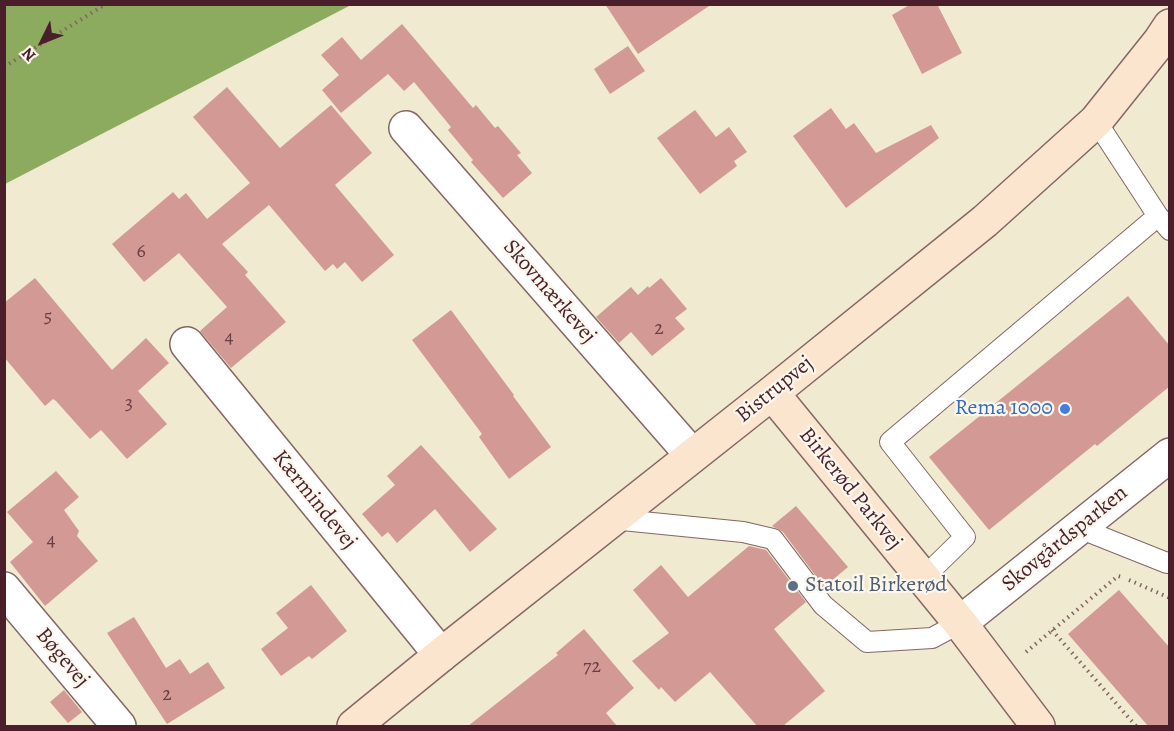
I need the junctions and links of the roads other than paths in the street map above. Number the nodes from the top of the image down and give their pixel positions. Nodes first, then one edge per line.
1 (1170, 26) edge
2 (1096, 121) junction
3 (406, 128) dead end
4 (1164, 223) edge
5 (187, 344) dead end
6 (772, 393) junction
7 (1170, 455) edge
8 (692, 456) junction
9 (612, 519) junction
10 (1079, 528) junction
11 (1170, 562) edge
12 (923, 578) junction
13 (4, 589) edge
14 (960, 623) junction
15 (441, 655) junction
16 (119, 726) edge
17 (354, 726) edge
18 (1038, 726) edge

1 - 2 main road, Bistrupvej
2 - 4 lane
2 - 6 main road, Bistrupvej
3 - 8 street, Skovmærkevej
4 - 12 lane
5 - 15 street, Kærmindevej
6 - 8 main road, Bistrupvej
6 - 12 main road, Birkerød Parkvej
7 - 10 street, Skovgårdsparken
8 - 9 main road, Bistrupvej
9 - 14 lane
9 - 15 main road, Bistrupvej
10 - 11 lane
10 - 14 street, Skovgårdsparken
12 - 14 main road, Birkerød Parkvej
13 - 16 street, Bøgevej
14 - 18 main road, Birkerød Parkvej
15 - 17 main road, Bistrupvej

